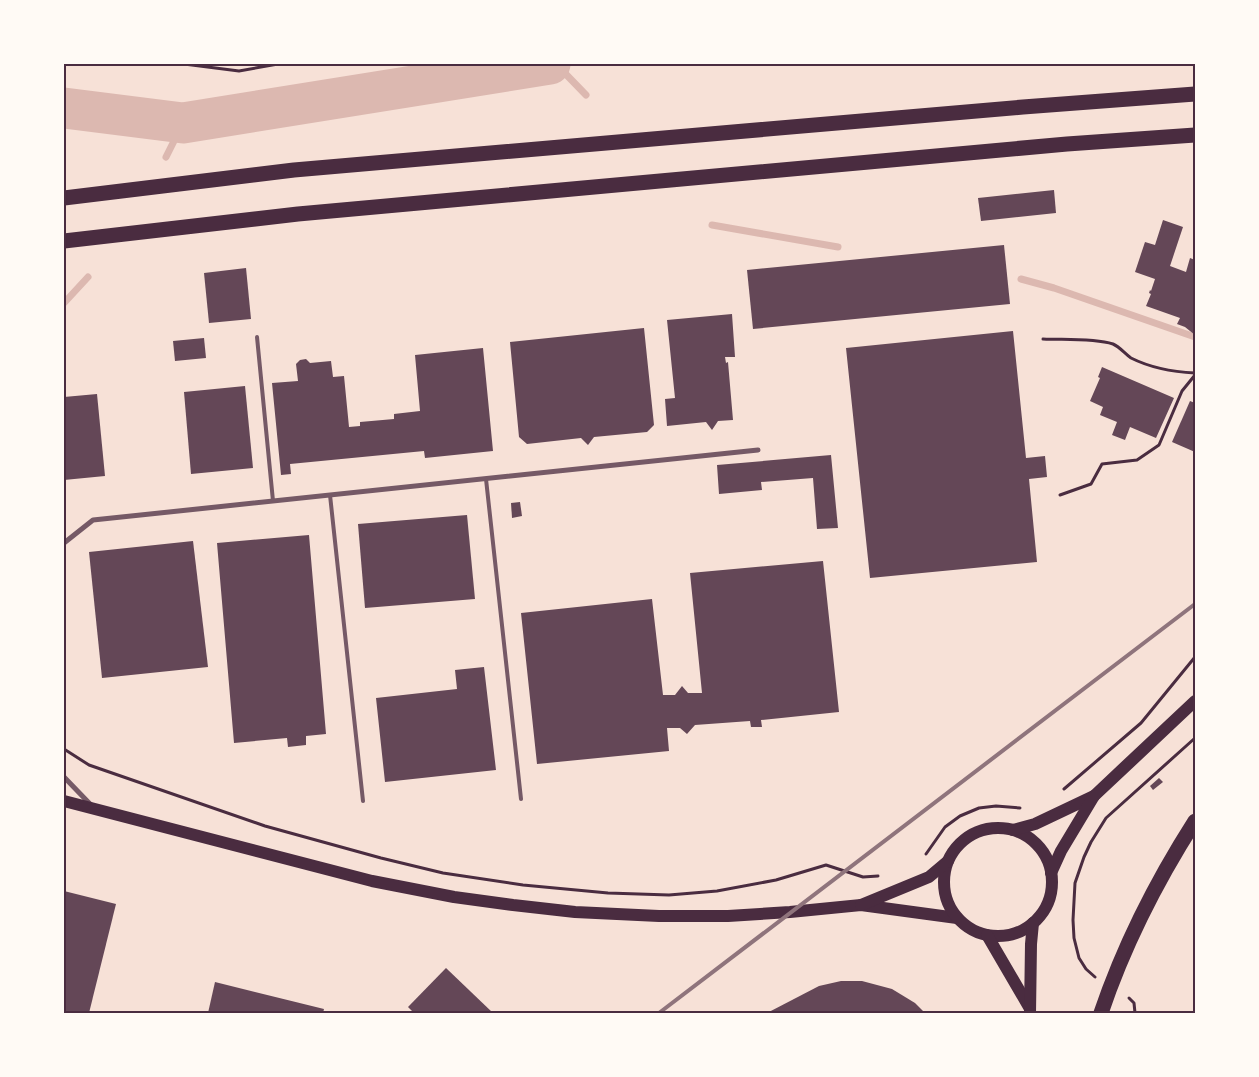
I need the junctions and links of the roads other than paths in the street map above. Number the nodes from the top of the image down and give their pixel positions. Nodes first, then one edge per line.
1 (1195, 94) edge
2 (1195, 135) edge
3 (64, 198) edge
4 (64, 241) edge
5 (257, 337) dead end
6 (758, 450) dead end
7 (486, 479) junction
8 (330, 495) junction
9 (273, 501) junction
10 (64, 543) edge
11 (1195, 701) edge
12 (64, 776) edge
13 (1094, 796) junction
14 (521, 800) dead end
15 (64, 801) edge
16 (364, 801) dead end
17 (94, 809) junction
18 (1195, 821) edge
19 (1013, 830) junction
20 (948, 861) junction
21 (1051, 872) junction
22 (861, 905) junction
23 (957, 918) junction
24 (1033, 923) junction
25 (987, 935) junction
26 (1030, 1010) edge
27 (1101, 1013) edge

1 - 3 highway
2 - 4 highway
5 - 9 lane
6 - 7 street
7 - 8 street
7 - 14 lane
8 - 9 street
8 - 16 lane
9 - 10 street
11 - 13 main road
12 - 17 street
13 - 19 main road
13 - 21 main road
15 - 17 main road
17 - 22 main road
18 - 27 highway
19 - 20 main road
19 - 21 main road
20 - 22 main road
20 - 23 main road
21 - 24 main road
22 - 23 main road
23 - 25 main road
24 - 25 main road
24 - 26 main road
25 - 26 main road

